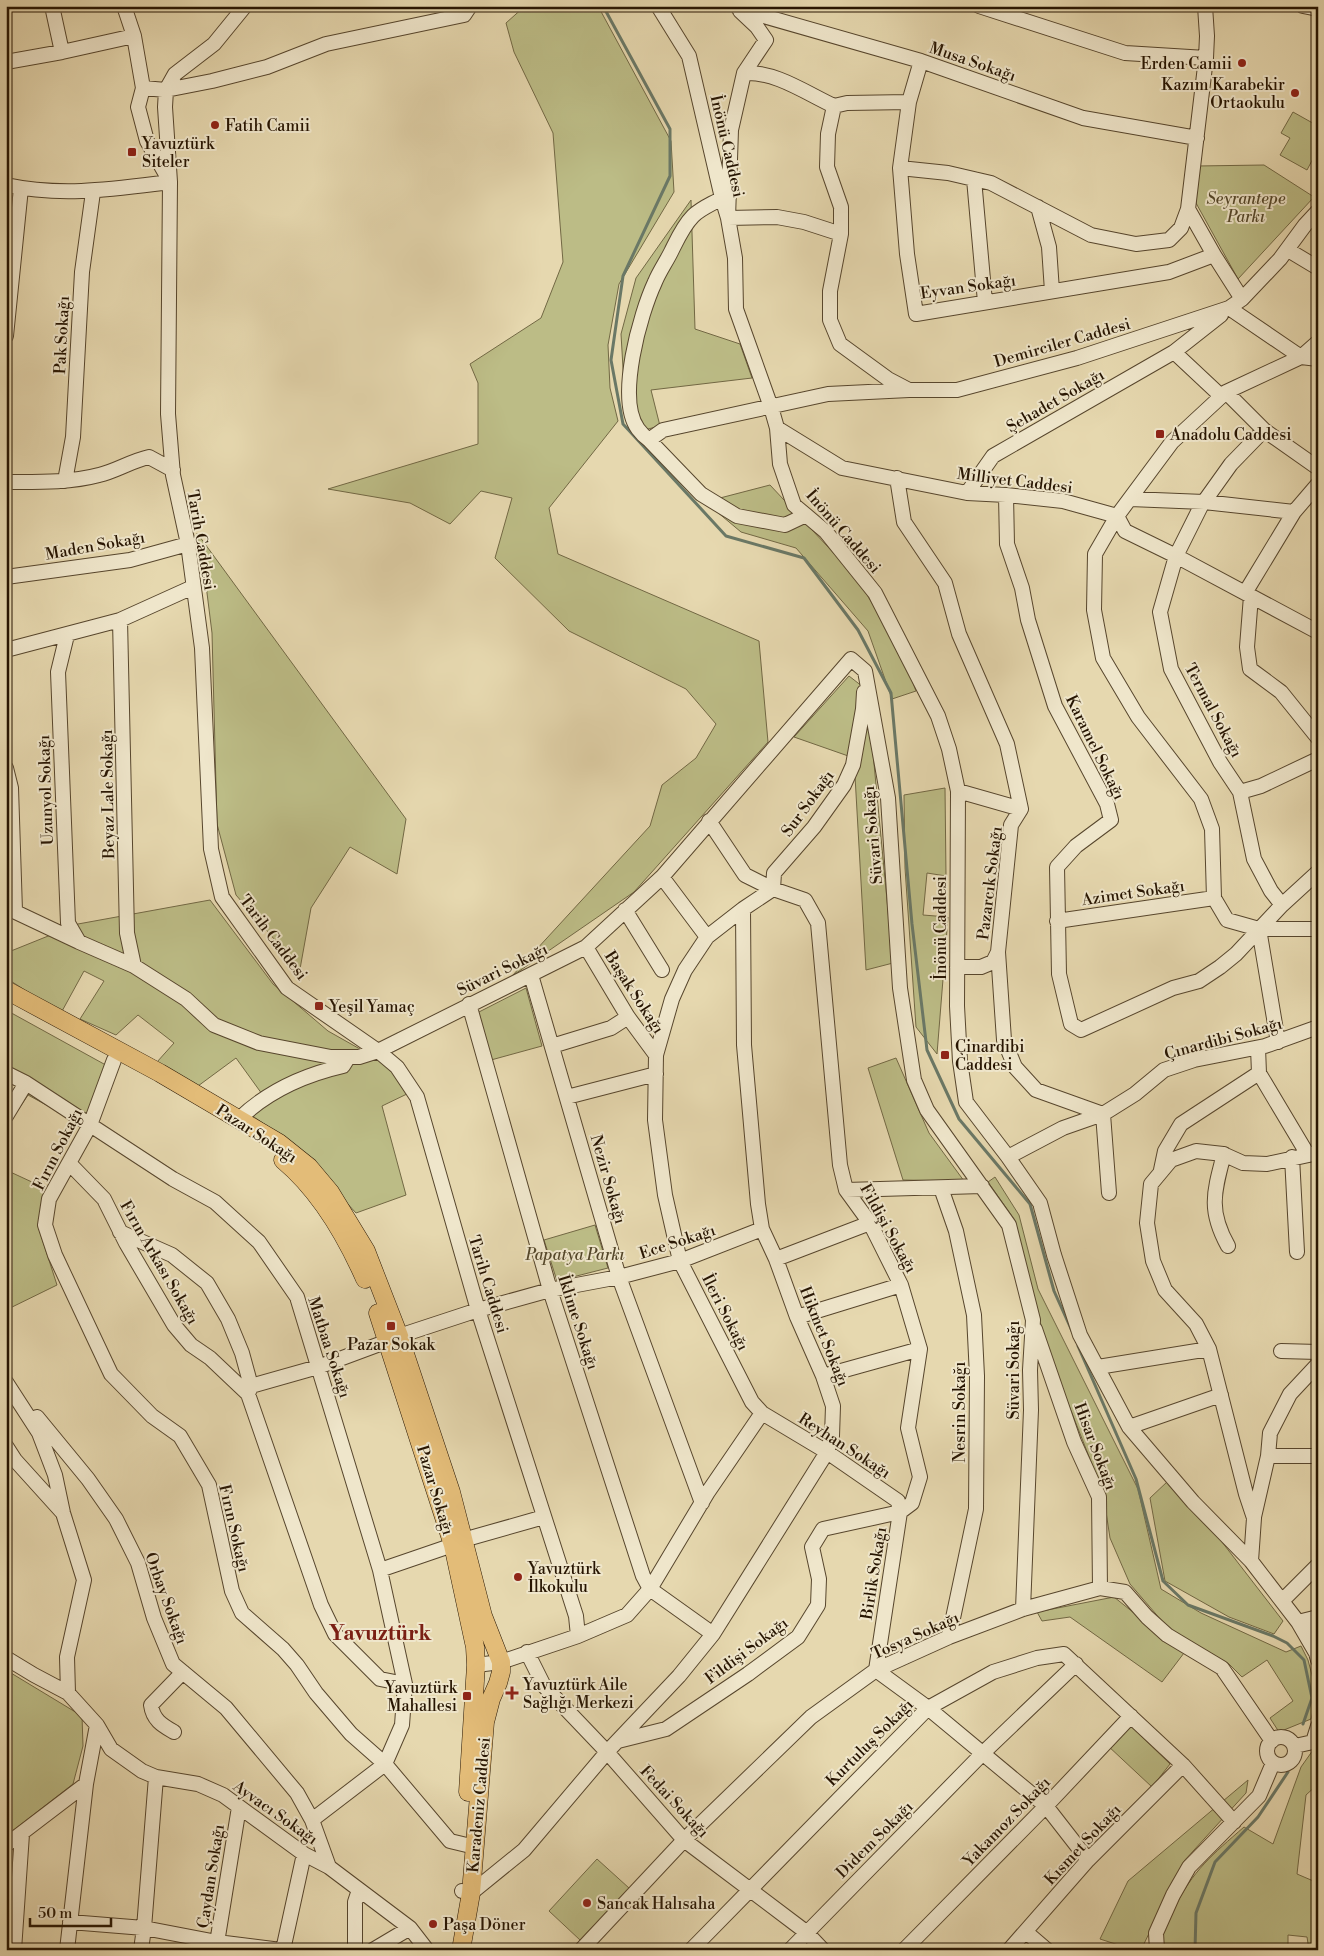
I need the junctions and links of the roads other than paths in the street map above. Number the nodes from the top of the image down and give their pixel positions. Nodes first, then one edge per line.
1 (52, 6) edge
2 (124, 6) edge
3 (245, 6) edge
4 (470, 6) edge
5 (658, 6) edge
6 (979, 6) edge
7 (1205, 6) edge
8 (1303, 6) edge
9 (738, 8) edge
10 (1318, 9) edge
11 (134, 36) junction
12 (62, 52) junction
13 (1206, 58) junction
14 (921, 61) junction
15 (6, 62) edge
16 (744, 73) junction
17 (143, 88) junction
18 (166, 90) junction
19 (909, 102) junction
20 (834, 106) junction
21 (1197, 138) junction
22 (900, 168) junction
23 (974, 179) junction
24 (170, 182) junction
25 (6, 185) edge
26 (21, 188) junction
27 (93, 192) junction
28 (722, 198) junction
29 (1038, 207) junction
30 (1188, 208) junction
31 (1318, 211) edge
32 (728, 218) junction
33 (841, 234) junction
34 (1288, 250) junction
35 (1214, 255) junction
36 (1318, 268) edge
37 (1052, 291) junction
38 (1242, 299) junction
39 (985, 302) junction
40 (1229, 308) junction
41 (6, 336) edge
42 (1318, 342) edge
43 (1174, 352) junction
44 (1301, 357) junction
45 (1318, 359) edge
46 (910, 390) junction
47 (1224, 394) junction
48 (771, 408) junction
49 (777, 428) junction
50 (1264, 430) junction
51 (649, 440) junction
52 (1318, 468) edge
53 (172, 470) junction
54 (897, 478) junction
55 (65, 481) junction
56 (6, 482) edge
57 (1318, 484) edge
58 (967, 494) junction
59 (1006, 494) junction
60 (1130, 498) junction
61 (1204, 502) junction
62 (1294, 512) junction
63 (806, 515) junction
64 (1117, 516) junction
65 (188, 544) junction
66 (1176, 556) junction
67 (6, 577) edge
68 (193, 587) junction
69 (1248, 595) junction
70 (120, 620) junction
71 (1318, 632) edge
72 (67, 635) junction
73 (6, 650) edge
74 (865, 671) junction
75 (1318, 738) edge
76 (1318, 760) edge
77 (6, 768) edge
78 (958, 791) junction
79 (1240, 792) junction
80 (1021, 809) junction
81 (709, 822) junction
82 (1317, 873) edge
83 (662, 877) junction
84 (773, 889) junction
85 (1214, 898) junction
86 (1282, 905) junction
87 (11, 909) edge
88 (743, 909) junction
89 (625, 910) junction
90 (1057, 921) junction
91 (1259, 929) junction
92 (1318, 929) edge
93 (706, 937) junction
94 (79, 942) junction
95 (586, 947) junction
96 (998, 952) junction
97 (134, 966) junction
98 (957, 967) junction
99 (662, 970) dead end
100 (531, 975) junction
101 (6, 990) edge
102 (6, 1004) edge
103 (469, 1004) junction
104 (628, 1017) junction
105 (1318, 1027) edge
106 (1278, 1042) junction
107 (552, 1046) junction
108 (1258, 1048) junction
109 (378, 1051) junction
110 (656, 1055) junction
111 (348, 1058) junction
112 (114, 1060) junction
113 (6, 1073) edge
114 (1259, 1073) junction
115 (656, 1074) junction
116 (26, 1083) junction
117 (567, 1097) junction
118 (1103, 1114) junction
119 (6, 1116) edge
120 (238, 1119) junction
121 (90, 1125) junction
122 (1224, 1154) junction
123 (1313, 1154) edge
124 (1008, 1158) junction
125 (1292, 1158) junction
126 (69, 1163) junction
127 (1161, 1172) junction
128 (982, 1186) junction
129 (941, 1188) junction
130 (846, 1190) junction
131 (1109, 1193) dead end
132 (870, 1223) junction
133 (762, 1229) junction
134 (120, 1232) junction
135 (1228, 1246) dead end
136 (1297, 1252) dead end
137 (776, 1259) junction
138 (680, 1260) junction
139 (619, 1277) junction
140 (901, 1285) junction
141 (550, 1290) junction
142 (478, 1310) junction
143 (797, 1316) junction
144 (1033, 1320) junction
145 (393, 1338) junction
146 (920, 1349) junction
147 (1209, 1349) junction
148 (1281, 1352) dead end
149 (1318, 1352) edge
150 (1318, 1364) edge
151 (318, 1367) junction
152 (1098, 1367) junction
153 (823, 1376) junction
154 (7, 1382) edge
155 (249, 1390) junction
156 (1221, 1395) junction
157 (762, 1413) junction
158 (1129, 1428) junction
159 (6, 1446) edge
160 (827, 1452) junction
161 (1268, 1456) junction
162 (1318, 1456) edge
163 (702, 1503) junction
164 (900, 1512) junction
165 (63, 1513) junction
166 (544, 1517) junction
167 (1254, 1518) junction
168 (458, 1542) junction
169 (1251, 1561) junction
170 (1318, 1565) edge
171 (380, 1570) junction
172 (1100, 1588) junction
173 (650, 1589) junction
174 (1282, 1601) junction
175 (1023, 1608) junction
176 (1318, 1617) edge
177 (1298, 1622) junction
178 (1318, 1633) edge
179 (713, 1634) junction
180 (578, 1636) junction
181 (949, 1637) junction
182 (528, 1652) junction
183 (1317, 1655) edge
184 (6, 1658) edge
185 (501, 1662) junction
186 (1076, 1664) junction
187 (476, 1665) junction
188 (876, 1670) junction
189 (183, 1672) junction
190 (405, 1684) junction
191 (68, 1693) junction
192 (928, 1708) junction
193 (1131, 1716) junction
194 (97, 1725) junction
195 (1318, 1726) edge
196 (174, 1732) dead end
197 (618, 1741) junction
198 (1272, 1741) junction
199 (1295, 1746) junction
200 (607, 1752) junction
201 (983, 1754) junction
202 (1272, 1763) junction
203 (385, 1764) junction
204 (1183, 1765) junction
205 (156, 1777) junction
206 (86, 1784) junction
207 (1046, 1806) junction
208 (239, 1807) junction
209 (312, 1820) junction
210 (1234, 1822) junction
211 (22, 1834) junction
212 (684, 1840) junction
213 (6, 1844) edge
214 (471, 1846) junction
215 (304, 1854) junction
216 (1088, 1860) junction
217 (329, 1867) junction
218 (359, 1890) junction
219 (749, 1890) junction
220 (466, 1892) junction
221 (70, 1922) junction
222 (144, 1928) junction
223 (410, 1928) junction
224 (806, 1932) junction
225 (1026, 1932) junction
226 (216, 1946) edge
227 (14, 1950) edge
228 (67, 1950) edge
229 (140, 1950) edge
230 (282, 1950) edge
231 (355, 1950) edge
232 (373, 1950) edge
233 (427, 1950) edge
234 (450, 1950) edge
235 (461, 1950) edge
236 (581, 1950) edge
237 (691, 1950) edge
238 (790, 1950) edge
239 (823, 1950) edge
240 (904, 1950) edge
241 (1009, 1950) edge
242 (1047, 1950) edge
243 (1157, 1950) edge

1 - 12 street
2 - 11 street, Tarih Caddesi
3 - 18 street
4 - 18 street
5 - 28 street, İnönü Caddesi
6 - 13 street
7 - 13 street
8 - 10 street
9 - 14 street, Musa Sokağı
9 - 16 street
11 - 12 street
11 - 17 street, Tarih Caddesi
12 - 15 street
13 - 21 street
14 - 19 street, Eyvan Sokağı
14 - 21 street, Musa Sokağı
16 - 20 street
16 - 32 street
17 - 18 street
17 - 24 street, Tarih Caddesi
18 - 24 street, Tarih Caddesi
19 - 20 street
19 - 22 street, Eyvan Sokağı
20 - 33 street
21 - 30 street
22 - 23 street
22 - 39 street, Eyvan Sokağı
23 - 29 street
23 - 39 street
24 - 27 street
24 - 53 street, Tarih Caddesi
25 - 26 street
26 - 27 street
26 - 41 street
27 - 55 street, Pak Sokağı
28 - 32 street, İnönü Caddesi
28 - 51 street
29 - 30 street
29 - 37 street
30 - 35 street
31 - 34 street, Demirciler Caddesi
32 - 33 street
32 - 48 street, İnönü Caddesi
33 - 46 street
34 - 36 street
34 - 38 street, Demirciler Caddesi
35 - 37 street, Eyvan Sokağı
35 - 38 street
37 - 39 street, Eyvan Sokağı
38 - 40 street, Demirciler Caddesi
40 - 43 street, Şehadet Sokağı
40 - 44 street
40 - 46 street, Demirciler Caddesi
42 - 44 street
43 - 47 street
43 - 58 street, Şehadet Sokağı
44 - 45 street
44 - 47 street
46 - 48 street, Demirciler Caddesi
47 - 50 street
47 - 60 street
48 - 49 street, İnönü Caddesi
48 - 51 street, Demirciler Caddesi
49 - 54 street, Milliyet Caddesi
49 - 63 street, İnönü Caddesi
50 - 52 street
50 - 61 street, Termal Sokağı
51 - 63 street
53 - 55 street
53 - 65 street, Tarih Caddesi
54 - 58 street, Milliyet Caddesi
54 - 80 street
55 - 56 street
57 - 62 street
58 - 59 street, Milliyet Caddesi
59 - 64 street, Milliyet Caddesi
59 - 90 street, Karamel Sokağı
60 - 61 street
60 - 64 street
61 - 62 street
61 - 66 street, Termal Sokağı
62 - 69 street
63 - 78 street, İnönü Caddesi
64 - 66 street
64 - 85 street
65 - 67 street, Maden Sokağı
65 - 68 street, Tarih Caddesi
66 - 69 street
66 - 79 street, Termal Sokağı
68 - 70 street
68 - 109 street, Tarih Caddesi
69 - 71 street
69 - 75 street
70 - 72 street
70 - 97 street, Beyaz Lale Sokağı
72 - 73 street
72 - 94 street, Uzunyol Sokağı
74 - 81 street, Süvari Sokağı
74 - 84 street, Sur Sokağı
74 - 128 street, Süvari Sokağı
76 - 79 street
77 - 87 street
78 - 80 street
78 - 98 street, İnönü Caddesi
79 - 86 street, Termal Sokağı
80 - 96 street, Pazarcık Sokağı
81 - 83 street, Süvari Sokağı
81 - 84 street, Fildişi Sokağı
82 - 86 street, Karamel Sokağı
83 - 89 street, Süvari Sokağı
83 - 93 street
84 - 88 street, İleri Sokağı
84 - 130 street, Fildişi Sokağı
85 - 90 street, Azimet Sokağı
85 - 91 street
86 - 91 street, Karamel Sokağı
87 - 94 street
88 - 93 street, İleri Sokağı
88 - 133 street, Hikmet Sokağı
89 - 95 street, Süvari Sokağı
89 - 99 street
90 - 91 street, Karamel Sokağı
91 - 92 street
91 - 106 street
93 - 110 street, İleri Sokağı
94 - 97 street
95 - 100 street, Süvari Sokağı
95 - 104 street, Başak Sokağı
96 - 98 street
96 - 118 street, Pazarcık Sokağı
97 - 111 street
98 - 124 street, İnönü Caddesi
100 - 103 street, Süvari Sokağı
100 - 107 street, Nezir Sokağı
101 - 120 main road, Pazar Sokağı
102 - 112 main road, Pazar Sokağı
103 - 109 street, Süvari Sokağı
103 - 141 street, İklime Sokağı
104 - 107 street
104 - 110 street, Başak Sokağı
105 - 106 street, Çınardibi Sokağı
106 - 108 street, Çınardibi Sokağı
107 - 117 street, Nezir Sokağı
108 - 114 street
108 - 118 street, Çınardibi Sokağı
109 - 111 street
109 - 142 street, Tarih Caddesi
110 - 115 street, İleri Sokağı
111 - 120 street
112 - 121 street, Fırın Sokağı
112 - 145 main road, Pazar Sokağı
113 - 116 street, Matbaa Sokağı
114 - 123 street
114 - 127 street
115 - 117 street
115 - 138 street, İleri Sokağı
116 - 119 street
116 - 121 street, Matbaa Sokağı
117 - 139 street, Nezir Sokağı
118 - 124 street, Çınardibi Sokağı
118 - 131 street
120 - 145 main road, Pazar Sokağı
121 - 126 street, Fırın Sokağı
121 - 151 street, Matbaa Sokağı
122 - 125 street
122 - 127 street
122 - 135 street
123 - 125 street
124 - 152 street, İnönü Caddesi
125 - 136 street
126 - 134 street, Fırın Arkası Sokağı
126 - 203 street, Fırın Sokağı
127 - 147 street
128 - 129 street
128 - 144 street, Süvari Sokağı
129 - 130 street
129 - 181 street, Nesrin Sokağı
130 - 132 street, Fildişi Sokağı
132 - 137 street
132 - 140 street, Fildişi Sokağı
133 - 137 street, Hikmet Sokağı
133 - 138 street, Ece Sokağı
134 - 155 street, Fırın Arkası Sokağı
134 - 155 street
137 - 143 street, Hikmet Sokağı
138 - 139 street, Ece Sokağı
138 - 157 street, İleri Sokağı
139 - 141 street, Ece Sokağı
139 - 163 street, Nezir Sokağı
140 - 143 street
140 - 146 street, Fildişi Sokağı
141 - 142 street, Ece Sokağı
141 - 173 street, İklime Sokağı
142 - 145 street, Ece Sokağı
142 - 166 street, Tarih Caddesi
143 - 153 street, Hikmet Sokağı
144 - 172 street, Hisar Sokağı
144 - 175 street, Süvari Sokağı
145 - 151 street, Ece Sokağı
145 - 168 main road, Pazar Sokağı
146 - 153 street
146 - 164 street, Fildişi Sokağı
147 - 152 street
147 - 156 street
148 - 149 street
150 - 161 street
151 - 155 street, Ece Sokağı
151 - 171 street, Matbaa Sokağı
152 - 158 street, İnönü Caddesi
153 - 160 street, Hikmet Sokağı
154 - 165 street
154 - 189 street, Orbay Sokağı
155 - 190 street
156 - 158 street
156 - 167 street
157 - 160 street, Reyhan Sokağı
157 - 163 street
158 - 169 street, İnönü Caddesi
159 - 165 street
160 - 164 street, Reyhan Sokağı
160 - 179 street, Hikmet Sokağı
161 - 162 street
161 - 167 street
163 - 173 street
164 - 188 street, Birlik Sokağı
164 - 197 street, Fildişi Sokağı
165 - 191 street
166 - 168 street
166 - 180 street, Tarih Caddesi
167 - 169 street
168 - 171 street
168 - 185 main road, Pazar Sokağı
168 - 187 main road, Pazar Sokağı
169 - 174 street, İnönü Caddesi
170 - 174 street
171 - 190 street, Matbaa Sokağı
172 - 175 street, Tosya Sokağı
172 - 198 street, Tosya Sokağı
173 - 179 street
173 - 180 street
174 - 177 street, İnönü Caddesi
175 - 181 street, Tosya Sokağı
176 - 177 street
177 - 178 street
177 - 183 street, İnönü Caddesi
179 - 197 street, Hikmet Sokağı
180 - 182 street
181 - 188 street, Tosya Sokağı
182 - 185 street
182 - 200 street, Fedai Sokağı
184 - 191 street
185 - 187 street
185 - 214 main road, Karadeniz Caddesi
186 - 192 street, Kurtuluş Sokağı
186 - 193 street, Kurtuluş Sokağı
186 - 201 street, Didem Sokağı
187 - 214 main road, Karadeniz Caddesi
188 - 192 street
188 - 212 street, Tosya Sokağı
189 - 196 street
189 - 209 street, Orbay Sokağı
190 - 203 street, Matbaa Sokağı
191 - 194 street, Ayvacı Sokağı
192 - 201 street
192 - 219 street, Kurtuluş Sokağı
193 - 204 street, Kurtuluş Sokağı
193 - 207 street, Yakamoz Sokağı
194 - 205 street, Ayvacı Sokağı
194 - 206 street
195 - 199 street
197 - 200 street, Fildişi Sokağı
198 - 199 street
198 - 202 street
199 - 202 street
200 - 212 street, Fedai Sokağı
200 - 220 street, Fildişi Sokağı
201 - 207 street
201 - 224 street, Didem Sokağı
202 - 210 street
203 - 209 street
203 - 214 street, Fırın Sokağı
204 - 210 street, Kurtuluş Sokağı
204 - 216 street, Kısmet Sokağı
205 - 208 street, Ayvacı Sokağı
205 - 222 street
206 - 211 street
206 - 221 street
207 - 216 street
207 - 240 street, Yakamoz Sokağı
208 - 215 street, Ayvacı Sokağı
208 - 226 street, Çaydan Sokağı
209 - 217 street, Orbay Sokağı
210 - 243 street
211 - 213 street
211 - 227 street
212 - 219 street, Fedai Sokağı
212 - 236 street, Tosya Sokağı
214 - 220 main road, Karadeniz Caddesi
215 - 217 street, Ayvacı Sokağı
215 - 230 street
216 - 225 street, Kısmet Sokağı
217 - 218 street, Ayvacı Sokağı
218 - 223 street, Ayvacı Sokağı
218 - 231 street
219 - 224 street, Fedai Sokağı
219 - 237 street, Kurtuluş Sokağı
220 - 234 main road, Karadeniz Caddesi
220 - 235 main road, Karadeniz Caddesi
221 - 222 street
221 - 228 street
222 - 226 street
222 - 229 street
223 - 232 street
223 - 233 street, Ayvacı Sokağı
224 - 238 street, Didem Sokağı
224 - 239 street, Fedai Sokağı
225 - 241 street, Kısmet Sokağı
225 - 242 street
226 - 230 street

